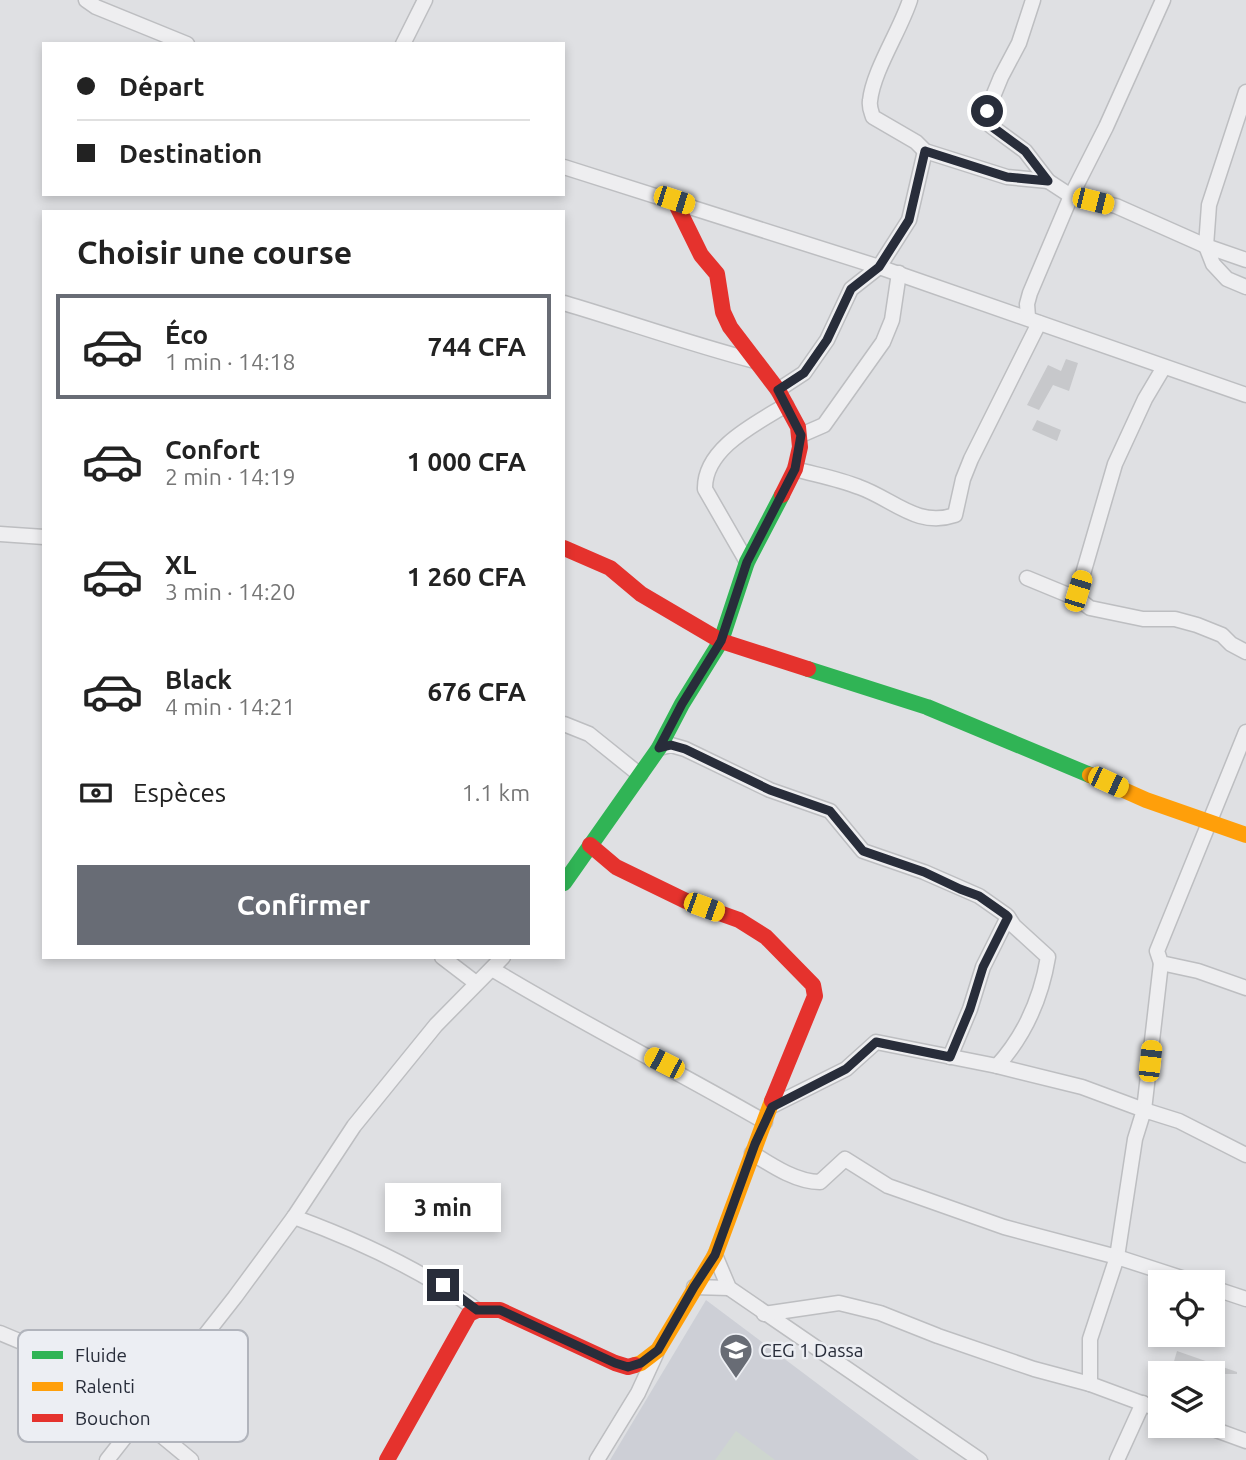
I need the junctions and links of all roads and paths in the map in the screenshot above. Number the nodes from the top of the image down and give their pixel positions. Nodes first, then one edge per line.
1 (86, 0) edge
2 (425, 0) edge
3 (909, 0) edge
4 (1033, 0) edge
5 (1163, 0) edge
6 (182, 42) edge
7 (404, 42) edge
8 (1246, 92) edge
9 (925, 151) junction
10 (565, 167) edge
11 (1048, 181) junction
12 (1071, 195) junction
13 (674, 200) junction
14 (1206, 246) junction
15 (1246, 260) edge
16 (879, 267) junction
17 (899, 273) junction
18 (1246, 287) edge
19 (565, 303) edge
20 (1034, 320) junction
21 (755, 361) junction
22 (1164, 367) junction
23 (778, 390) junction
24 (1246, 395) edge
25 (786, 405) junction
26 (801, 435) junction
27 (795, 469) junction
28 (0, 534) edge
29 (42, 537) edge
30 (565, 548) edge
31 (747, 562) junction
32 (1027, 578) dead end
33 (1078, 599) junction
34 (721, 641) junction
35 (1246, 652) edge
36 (565, 724) edge
37 (1246, 732) edge
38 (659, 748) junction
39 (640, 775) junction
40 (1210, 824) junction
41 (1246, 835) edge
42 (590, 845) junction
43 (565, 882) edge
44 (1008, 917) junction
45 (445, 959) edge
46 (501, 959) edge
47 (1161, 963) junction
48 (492, 969) junction
49 (476, 983) junction
50 (1246, 988) edge
51 (950, 1057) junction
52 (998, 1066) junction
53 (1144, 1110) junction
54 (769, 1114) junction
55 (752, 1153) junction
56 (1246, 1155) edge
57 (294, 1217) junction
58 (715, 1255) junction
59 (1117, 1257) junction
60 (1157, 1270) edge
61 (694, 1287) junction
62 (729, 1288) junction
63 (1225, 1292) edge
64 (1246, 1299) edge
65 (477, 1310) junction
66 (764, 1314) junction
67 (209, 1330) edge
68 (0, 1333) edge
69 (18, 1341) edge
70 (658, 1350) junction
71 (1090, 1384) junction
72 (1143, 1404) junction
73 (1148, 1406) edge
74 (1225, 1433) edge
75 (1246, 1441) edge
76 (119, 1442) edge
77 (169, 1442) edge
78 (107, 1460) edge
79 (191, 1460) edge
80 (387, 1460) edge
81 (597, 1460) edge
82 (980, 1460) edge
83 (1117, 1460) edge

1 - 6 street
2 - 7 street
3 - 9 street
4 - 11 street
5 - 12 street
8 - 14 street
9 - 11 street
9 - 16 street
10 - 13 street
11 - 12 street
12 - 14 street
12 - 20 street
13 - 16 street
13 - 21 street
14 - 15 street
14 - 18 street
16 - 17 street
16 - 23 street
17 - 20 street
17 - 26 street
19 - 21 street
20 - 22 street
20 - 27 street
21 - 23 street
22 - 24 street
22 - 33 street
23 - 25 street
25 - 26 street
25 - 31 street
26 - 27 street
27 - 31 street
28 - 29 street
30 - 34 street
31 - 34 street
32 - 33 street
33 - 35 street
34 - 38 street
34 - 40 street
36 - 39 street
37 - 40 street
38 - 39 street
38 - 44 street
39 - 42 street
40 - 41 street
40 - 47 street
42 - 43 street
42 - 54 street
44 - 51 street
44 - 52 street
45 - 49 street
46 - 48 street
47 - 50 street
47 - 53 street
48 - 49 street
48 - 54 street
49 - 57 street
51 - 52 street
51 - 54 street
52 - 53 street
53 - 56 street
53 - 59 street
54 - 55 street
55 - 58 street
55 - 59 street
57 - 65 street
57 - 67 street
58 - 61 street
58 - 62 street
59 - 60 street
59 - 71 street
61 - 62 street
61 - 70 street
62 - 66 street
63 - 64 street
65 - 70 street
65 - 80 street
66 - 71 street
66 - 82 street
68 - 69 street
70 - 81 street
71 - 72 street
72 - 73 street
72 - 83 street
74 - 75 street
76 - 78 street
77 - 79 street

